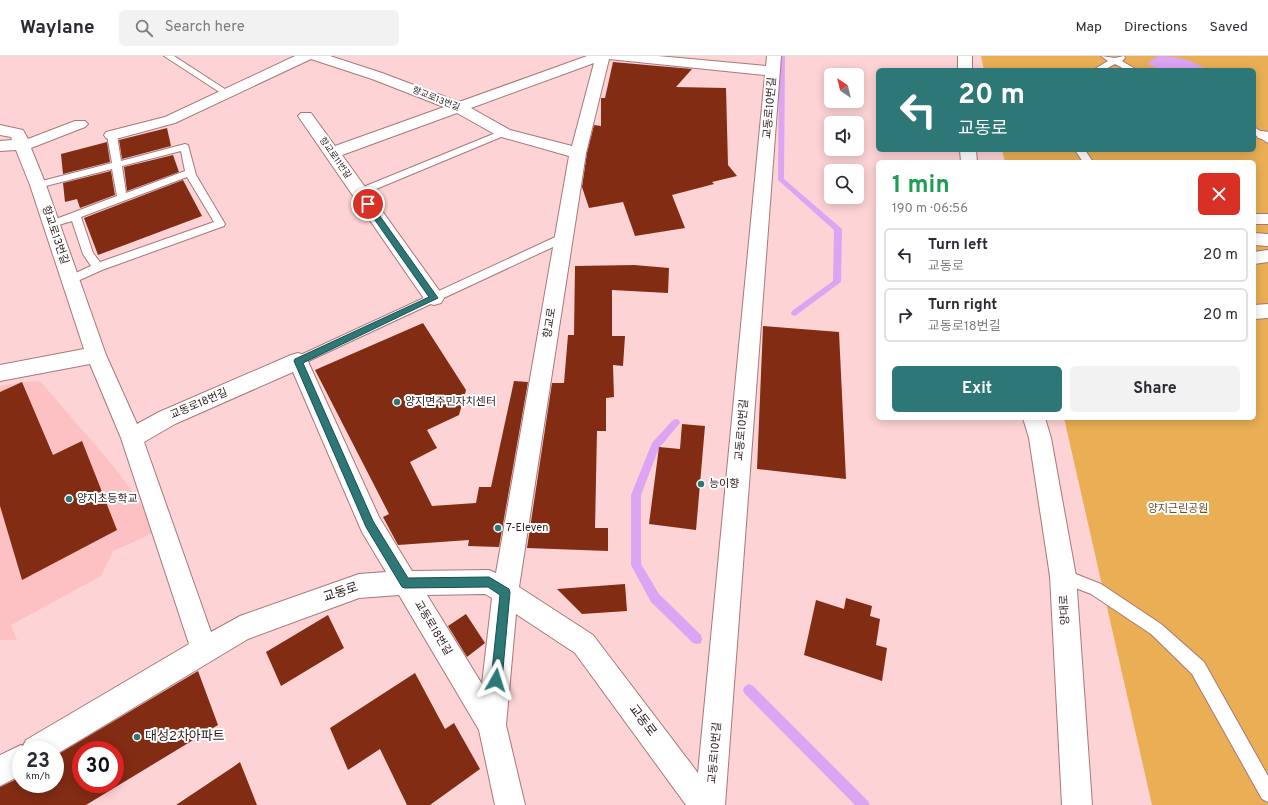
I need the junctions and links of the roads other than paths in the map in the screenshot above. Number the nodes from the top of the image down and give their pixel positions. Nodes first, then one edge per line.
1 (168, 56) edge
2 (306, 56) edge
3 (316, 56) edge
4 (602, 56) edge
5 (613, 56) edge
6 (964, 56) edge
7 (1105, 56) edge
8 (1124, 56) edge
9 (1115, 61) junction
10 (774, 64) edge
11 (965, 68) edge
12 (1101, 68) edge
13 (1129, 68) edge
14 (227, 93) junction
15 (458, 107) junction
16 (306, 116) dead end
17 (80, 124) dead end
18 (0, 130) edge
19 (503, 133) junction
20 (112, 135) joint
21 (23, 145) junction
22 (0, 146) edge
23 (332, 153) junction
24 (578, 153) junction
25 (117, 164) junction
26 (190, 173) junction
27 (38, 185) junction
28 (360, 192) junction
29 (122, 198) junction
30 (76, 215) junction
31 (1256, 219) edge
32 (1268, 219) edge
33 (52, 224) junction
34 (564, 237) junction
35 (1256, 239) edge
36 (1268, 240) edge
37 (1268, 256) edge
38 (1256, 258) edge
39 (98, 267) junction
40 (71, 280) junction
41 (434, 298) junction
42 (1268, 311) edge
43 (1256, 312) edge
44 (96, 355) junction
45 (298, 361) junction
46 (0, 373) edge
47 (1035, 420) edge
48 (132, 438) junction
49 (1063, 576) junction
50 (405, 583) junction
51 (505, 592) junction
52 (204, 650) junction
53 (492, 725) junction
54 (51, 741) edge
55 (12, 764) edge
56 (0, 771) edge
57 (1268, 793) edge
58 (510, 805) edge
59 (704, 805) edge
60 (710, 805) edge
61 (1077, 805) edge

1 - 14 lane
2 - 14 street
3 - 15 street, 향교로13번길
4 - 15 street
4 - 24 street, 향교로
5 - 10 street
6 - 11 street
7 - 9 lane
8 - 9 lane
9 - 12 lane
9 - 13 lane
10 - 60 street, 교동로10번길
14 - 20 street
15 - 19 street, 향교로13번길
15 - 23 street
16 - 23 street, 향교로11번길
17 - 21 street
18 - 21 street, 향교로13번길
19 - 24 street, 향교로13번길
19 - 28 lane
20 - 25 lane
21 - 22 street
21 - 27 street, 향교로13번길
23 - 28 street, 향교로11번길
24 - 34 street, 향교로
25 - 26 lane
25 - 27 lane
25 - 29 lane
26 - 29 lane
26 - 39 lane
27 - 33 street, 향교로13번길
28 - 41 street, 향교로11번길
29 - 30 lane
30 - 33 lane
30 - 39 lane
31 - 32 street
33 - 40 street, 향교로13번길
34 - 41 lane
34 - 51 street, 향교로
35 - 36 street
37 - 38 street
39 - 40 lane
40 - 44 street, 향교로13번길
41 - 45 lane
42 - 43 street
44 - 46 street
44 - 48 street
45 - 48 street, 교동로18번길
45 - 50 street, 교동로18번길
47 - 49 street, 양대로
48 - 52 street
49 - 57 lane
49 - 61 street, 양대로
50 - 51 street, 교동로
50 - 52 street, 교동로
50 - 53 street, 교동로18번길
51 - 53 street, 향교로
51 - 59 street, 교동로
52 - 54 street, 교동로
53 - 58 street, 교동로18번길
55 - 56 street

